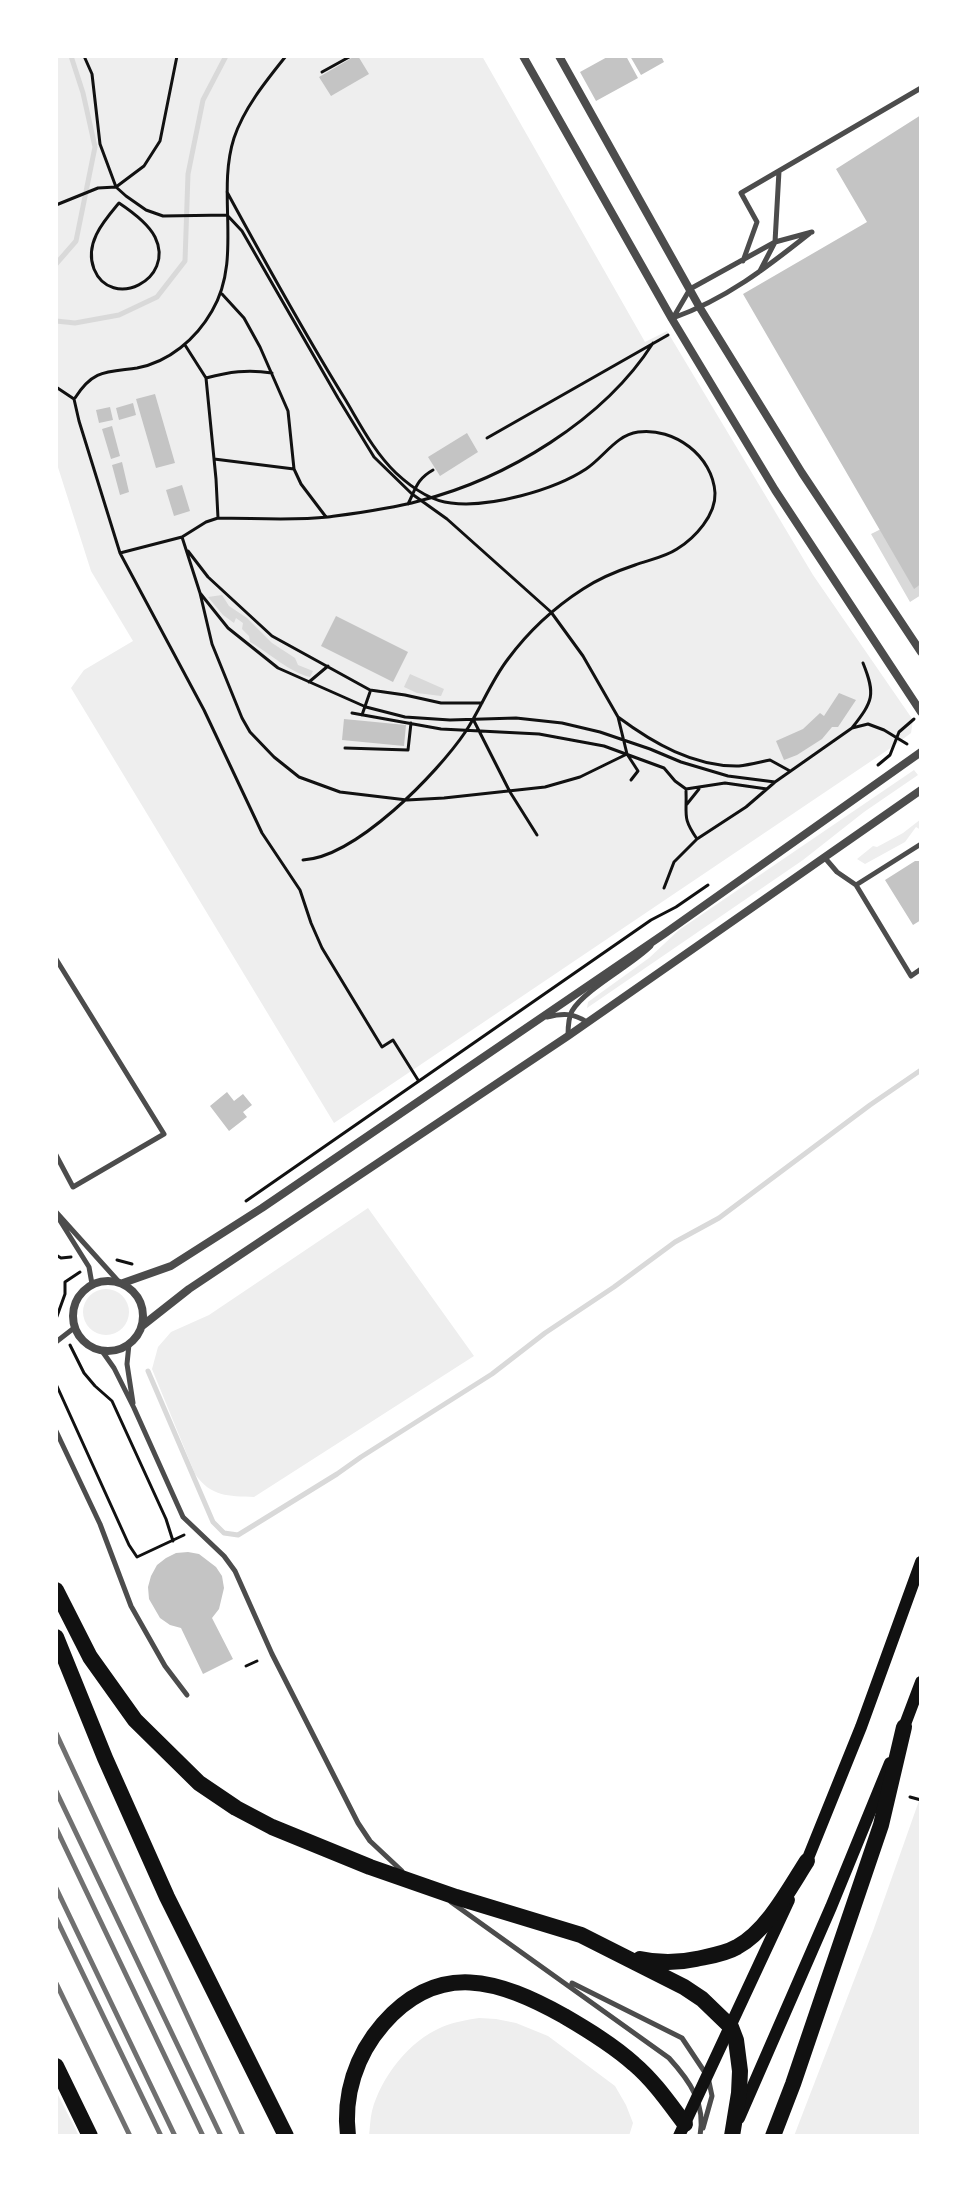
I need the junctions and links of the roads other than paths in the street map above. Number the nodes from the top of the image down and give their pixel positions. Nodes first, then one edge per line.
1 (523, 56) edge
2 (559, 56) edge
3 (921, 88) edge
4 (779, 171) junction
5 (775, 242) junction
6 (743, 261) junction
7 (758, 275) junction
8 (690, 289) junction
9 (700, 308) junction
10 (672, 319) junction
11 (921, 652) edge
12 (921, 712) edge
13 (921, 752) edge
14 (921, 790) edge
15 (921, 844) edge
16 (825, 858) junction
17 (856, 885) junction
18 (664, 934) junction
19 (56, 959) edge
20 (921, 969) edge
21 (571, 1015) junction
22 (537, 1020) junction
23 (588, 1022) junction
24 (568, 1036) junction
25 (56, 1155) edge
26 (56, 1214) edge
27 (121, 1283) junction
28 (92, 1284) junction
29 (142, 1326) junction
30 (74, 1328) junction
31 (56, 1342) edge
32 (129, 1344) junction
33 (102, 1351) junction
34 (134, 1408) junction
35 (56, 1431) edge
36 (921, 1562) edge
37 (56, 1590) edge
38 (56, 1637) edge
39 (921, 1682) edge
40 (187, 1695) dead end
41 (904, 1727) junction
42 (807, 1861) junction
43 (619, 1953) junction
44 (557, 1976) junction
45 (731, 2027) junction
46 (56, 2066) edge
47 (708, 2077) junction
48 (697, 2098) junction
49 (682, 2130) edge
50 (90, 2136) edge
51 (286, 2136) edge
52 (348, 2136) edge
53 (701, 2136) edge
54 (732, 2136) edge
55 (773, 2136) edge

1 - 10 street
2 - 8 street
3 - 4 lane
4 - 5 lane
4 - 6 lane
5 - 6 lane
5 - 7 lane
5 - 7 lane
6 - 8 lane
7 - 9 lane
8 - 9 street
8 - 10 lane
9 - 10 lane
9 - 11 street
10 - 12 street
13 - 18 street
14 - 16 street
15 - 17 lane
16 - 17 lane
16 - 23 street
17 - 20 lane
18 - 21 lane
18 - 22 street
19 - 25 lane
21 - 22 lane
21 - 23 lane
21 - 24 lane
22 - 27 street
23 - 24 street
24 - 29 street
26 - 27 lane
26 - 28 lane
27 - 28 street
27 - 29 street
28 - 30 street
29 - 32 street
30 - 31 lane
30 - 33 street
32 - 33 street
32 - 34 lane
33 - 34 lane
34 - 44 lane
35 - 40 lane
36 - 42 main road
37 - 43 highway
38 - 51 highway
39 - 41 main road
41 - 54 main road
41 - 55 highway
42 - 43 highway
42 - 45 main road
43 - 45 highway
44 - 47 lane
44 - 48 lane
45 - 47 main road
45 - 54 highway
46 - 50 highway
47 - 48 main road
47 - 53 lane
48 - 49 main road
48 - 53 lane
49 - 52 highway

